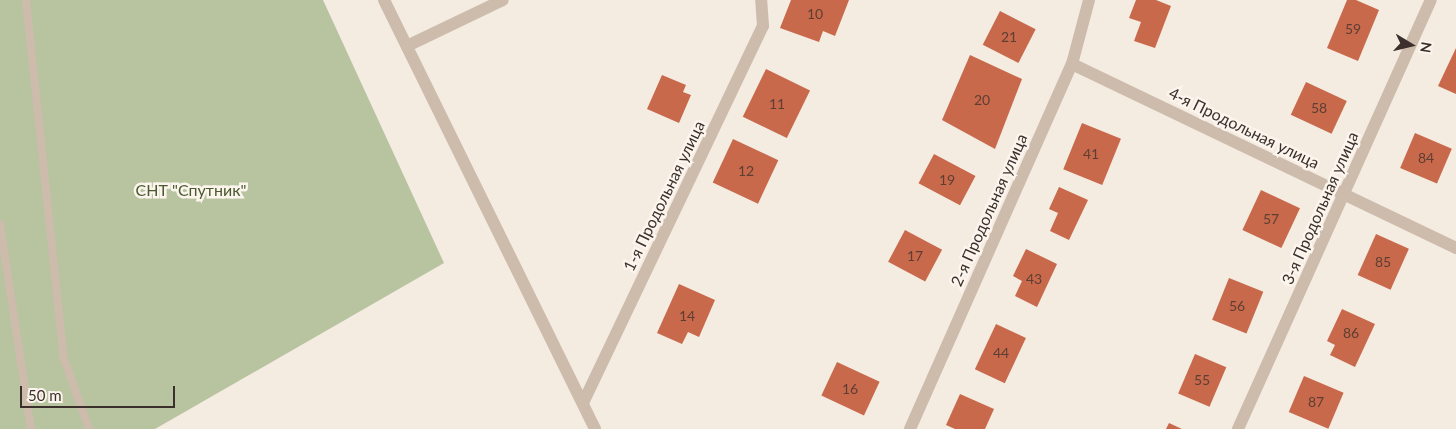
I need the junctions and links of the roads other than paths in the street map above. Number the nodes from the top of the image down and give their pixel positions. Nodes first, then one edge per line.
1 (26, 0) edge
2 (384, 0) edge
3 (504, 0) edge
4 (761, 0) edge
5 (1089, 0) edge
6 (1430, 0) edge
7 (407, 46) junction
8 (1072, 64) junction
9 (1344, 194) junction
10 (0, 224) edge
11 (1456, 248) edge
12 (583, 404) junction
13 (31, 429) edge
14 (89, 429) edge
15 (595, 429) edge
16 (910, 429) edge
17 (1238, 429) edge

1 - 14 lane
2 - 7 street
3 - 7 street
4 - 12 street, 1-я Продольная улица
5 - 8 street, 2-я Продольная улица
6 - 9 street, 3-я Продольная улица
7 - 12 street
8 - 9 street, 4-я Продольная улица
8 - 16 street, 2-я Продольная улица
9 - 11 street, 4-я Продольная улица
9 - 17 street, 3-я Продольная улица
10 - 13 lane
12 - 15 street

